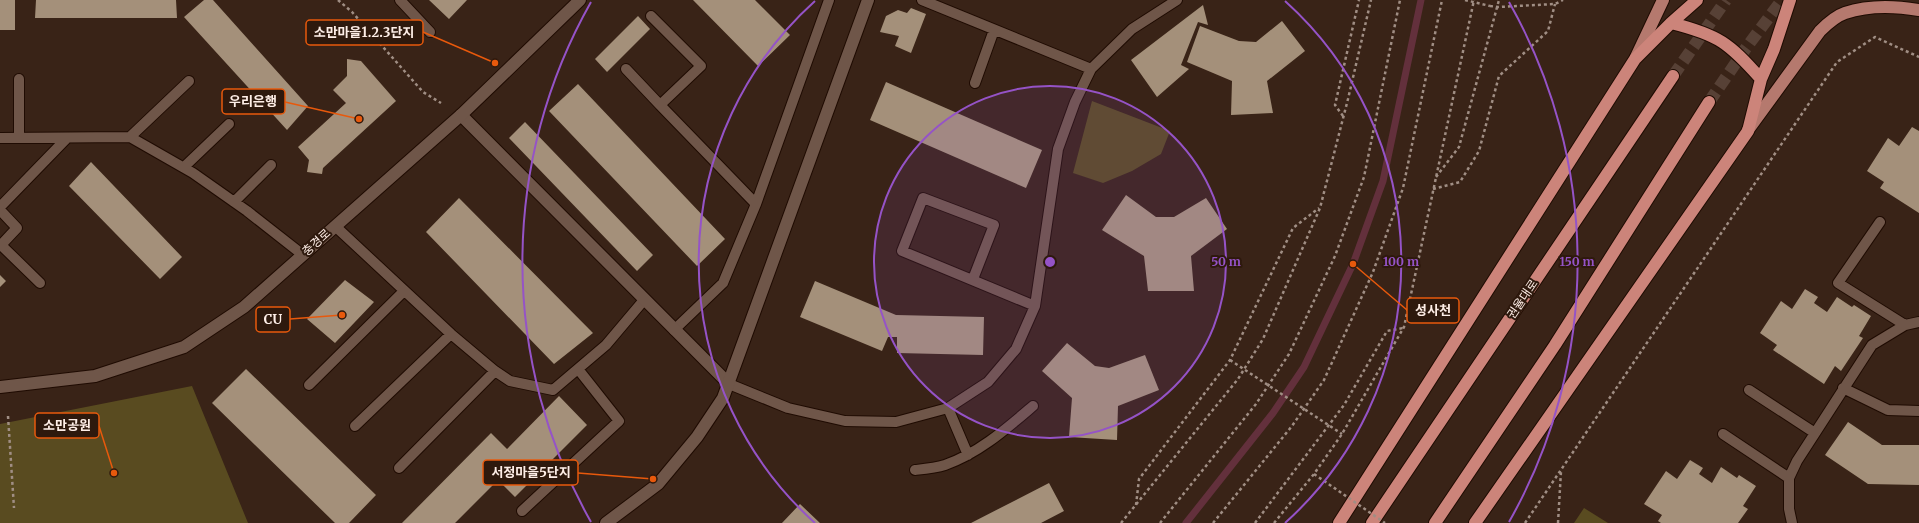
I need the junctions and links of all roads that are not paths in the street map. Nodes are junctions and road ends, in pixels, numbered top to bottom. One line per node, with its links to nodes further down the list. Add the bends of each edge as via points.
1 (400, 0): 14 (lane)
2 (580, 0): 25 (street, 충경로)
3 (829, 0): 35 (lane)
4 (868, 0): 52 (street)
5 (922, 0): 13 (lane)
6 (1177, 0): 17 (lane, via 1132,29)
7 (1663, 0): 15 (main road)
8 (1697, 0): 12 (highway)
9 (1790, 0): 20 (highway)
10 (1919, 10): 27 (main road, via 1896,6 1868,8 1844,13 1832,20 1820,31)
11 (651, 16): 24 (lane, via 701,66)
12 (1671, 23): 15 (highway); 20 (highway, via 1710,34 1725,43 1738,53)
13 (994, 30): 17 (lane); 22 (lane)
14 (430, 32)
15 (1635, 59): 69 (highway)
16 (626, 69): 24 (lane)
17 (1091, 69): 45 (lane, via 1075,102 1058,149)
18 (1673, 76): 70 (highway, 권율대로)
19 (19, 79): 30 (lane)
20 (1761, 80): 27 (highway)
21 (189, 81): 28 (lane)
22 (975, 83)
23 (1709, 102): 71 (highway, via 1555,345)
24 (660, 105): 35 (lane)
25 (461, 115): 39 (street, 충경로); 44 (street)
26 (229, 124): 33 (lane)
27 (1748, 131): 72 (highway)
28 (130, 137): 31 (lane); 33 (lane)
29 (0, 138): 30 (lane)
30 (19, 138): 31 (lane)
31 (67, 138): 36 (lane)
32 (271, 165): 34 (lane)
33 (184, 167): 34 (lane)
34 (234, 202): 40 (lane)
35 (756, 204): 48 (lane, via 723,283)
36 (0, 207)
37 (0, 210): 42 (lane, via 16,228 1,245)
38 (1880, 222): 47 (lane, via 1838,283)
39 (335, 226): 40 (street, 충경로); 43 (lane)
40 (303, 254): 54 (street, 충경로, via 244,307 184,346 95,376)
41 (973, 280): 41 (lane, via 994,225 923,198 902,251); 45 (lane)
42 (40, 283)
43 (404, 291): 49 (lane); 53 (lane)
44 (644, 300): 48 (street); 50 (lane, via 606,345)
45 (1035, 306): 58 (lane, via 1016,349 988,382)
46 (1919, 322): 47 (lane)
47 (1905, 325): 55 (lane, via 1872,345)
48 (674, 330): 52 (street)
49 (451, 334): 51 (lane); 60 (lane)
50 (578, 369): 51 (lane, via 553,390 510,381); 67 (lane, via 619,421)
51 (495, 372): 64 (lane)
52 (729, 384): 58 (lane, via 788,408 845,421 896,422); 68 (street, via 723,398 697,437 658,484)
53 (309, 385)
54 (0, 386)
55 (1843, 388): 59 (lane, via 1888,410); 61 (lane)
56 (1749, 390): 61 (lane)
57 (1033, 406): 63 (lane, via 997,436)
58 (948, 408): 63 (lane)
59 (1919, 411)
60 (354, 426)
61 (1815, 433): 66 (lane)
62 (1723, 434): 66 (lane)
63 (968, 454): 65 (lane, via 945,465)
64 (399, 468)
65 (915, 470)
66 (1789, 478): 73 (lane, via 1789,509)
67 (522, 511)
68 (606, 523)
69 (1339, 523)
70 (1372, 523)
71 (1435, 523)
72 (1475, 523)
73 (1792, 523)

